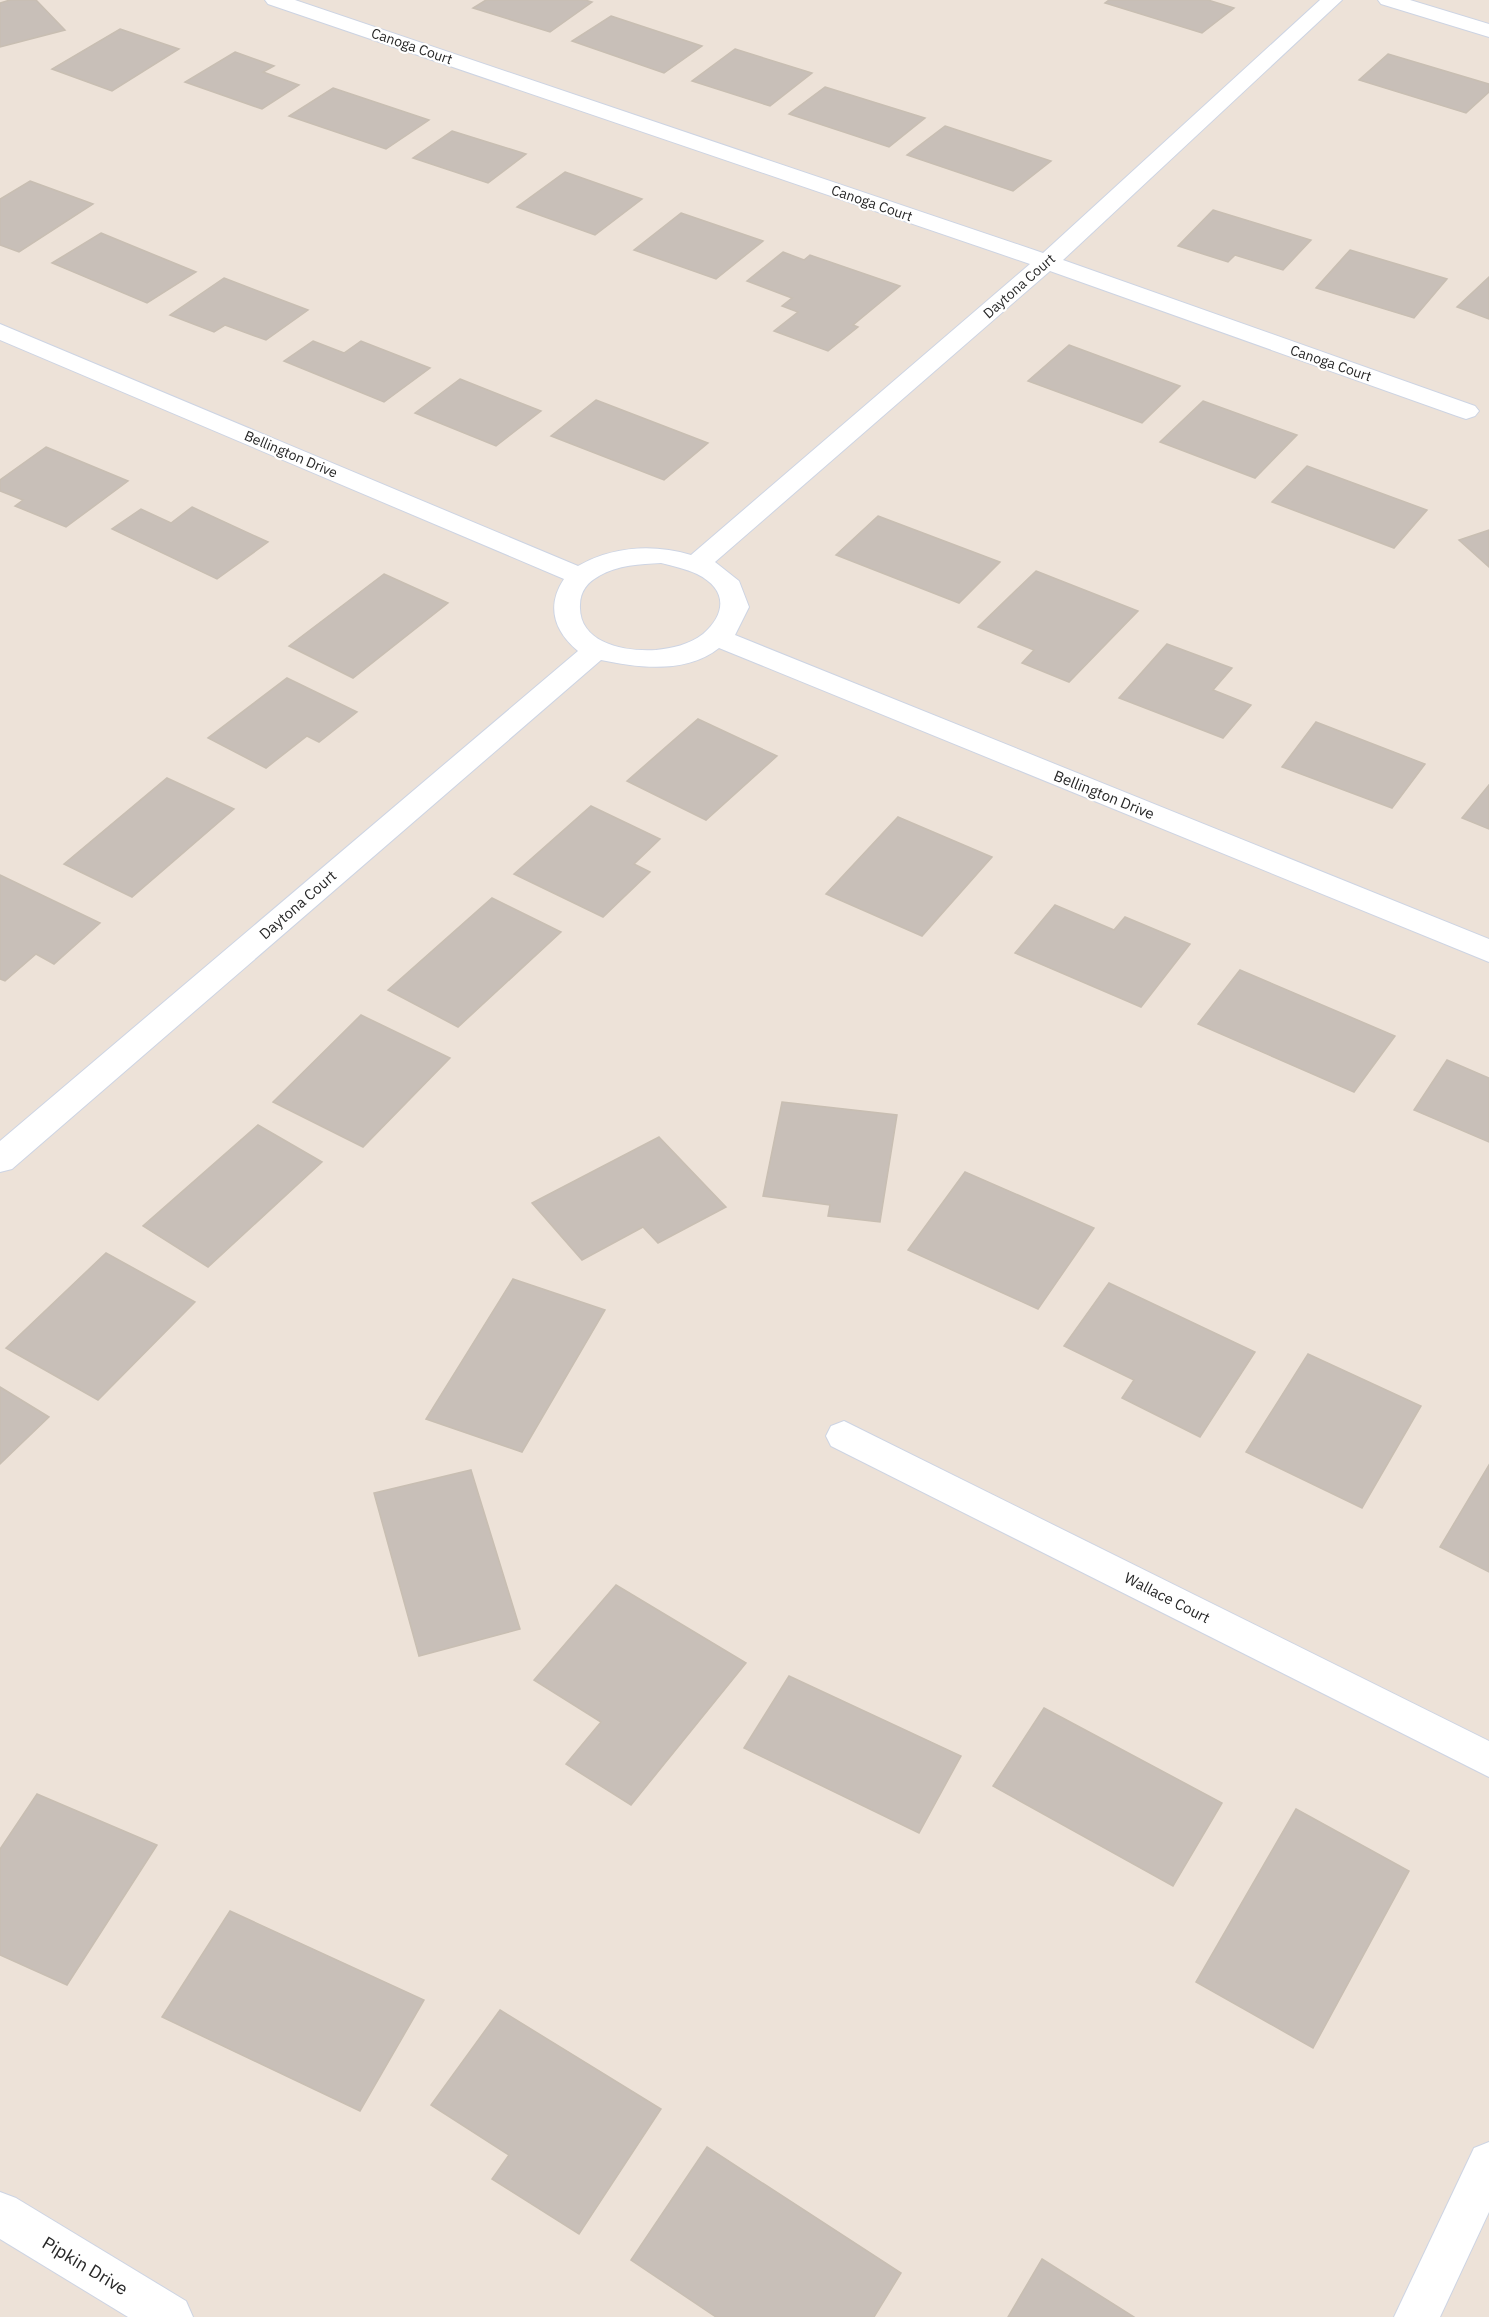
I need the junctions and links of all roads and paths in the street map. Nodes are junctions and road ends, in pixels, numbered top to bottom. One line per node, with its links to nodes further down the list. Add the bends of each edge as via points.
1 (275, 0): 5 (street, Canoga Court)
2 (1332, 0): 5 (street, Daytona Court)
3 (1388, 0): 4 (street)
4 (1489, 31)
5 (1047, 262): 7 (street, Canoga Court); 8 (street, Daytona Court)
6 (0, 331): 9 (street, Bellington Drive)
7 (1466, 411)
8 (698, 564): 9 (street, via 663,555 635,556 609,562); 10 (street, via 728,584 735,600 734,618)
9 (581, 577): 11 (street, via 571,587 564,604 566,621 577,637)
10 (718, 638): 11 (street, via 680,657 651,660 622,658); 12 (street, Bellington Drive)
11 (596, 650): 13 (street, Daytona Court)
12 (1489, 951)
13 (0, 1160)
14 (844, 1436): 15 (street, Wallace Court)
15 (1489, 1760)
16 (1489, 2163): 19 (street)
17 (0, 2214): 18 (street, Pipkin Drive)
18 (170, 2317)
19 (1418, 2317)

